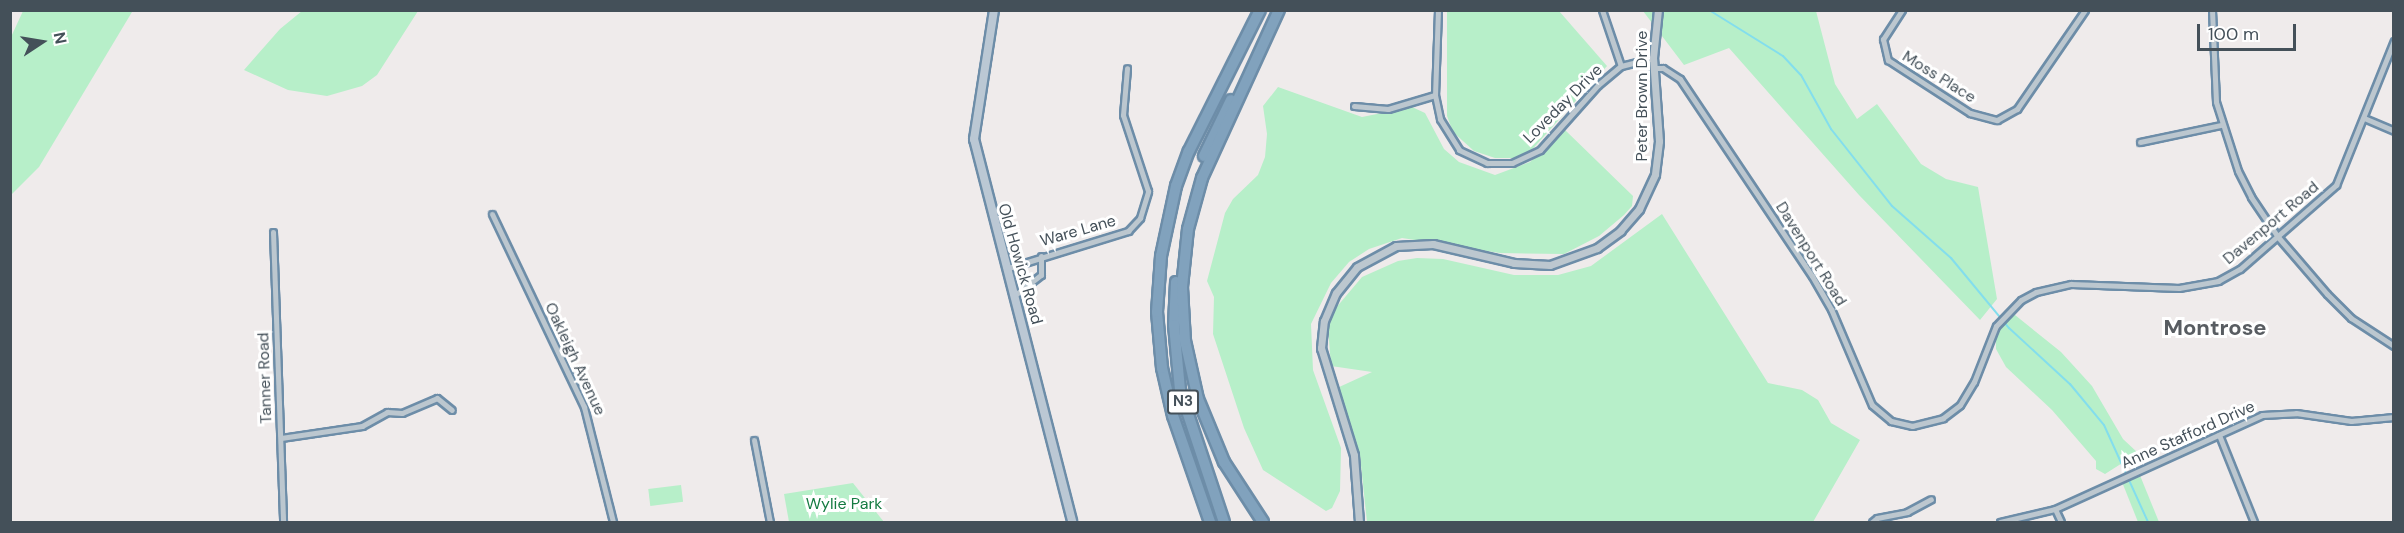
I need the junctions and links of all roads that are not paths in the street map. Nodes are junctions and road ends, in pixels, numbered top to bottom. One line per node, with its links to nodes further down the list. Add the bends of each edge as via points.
1 (994, 10): 26 (main road, Old Howick Road, via 974,139)
2 (1260, 10): 34 (highway, N3, via 1188,151 1161,256 1159,339 1167,393)
3 (1438, 10): 16 (street, Loveday Drive)
4 (1602, 10): 13 (street)
5 (1658, 10): 12 (street, Peter Brown Drive)
6 (1902, 10): 7 (street, Moss Place, via 1883,39 1888,60 1970,113 1997,120 2017,109)
7 (2085, 10)
8 (2212, 10): 19 (street, via 2212,62)
9 (1278, 12): 11 (highway)
10 (2394, 41): 18 (street, Davenport Road)
11 (1261, 46): 43 (highway, N3, via 1206,151 1190,201 1176,275 1174,325 1180,390); 44 (highway, via 1202,178 1183,264 1184,330 1198,399 1224,462)
12 (1653, 58): 13 (street, Loveday Drive); 15 (street, Peter Brown Drive)
13 (1621, 66): 16 (street, Loveday Drive, via 1598,85 1540,150 1512,163 1487,163 1459,150 1445,131)
14 (1127, 68): 25 (street, Ware Lane, via 1123,116 1147,184 1145,208 1128,231)
15 (1654, 68): 24 (street, Davenport Road, via 1663,68 1680,79 1812,276 1836,320 1862,389 1880,414 1912,426 1953,413 1974,382 1996,326 2029,295 2059,285 2179,288 2217,280 2240,269); 45 (street, Peter Brown Drive, via 1659,141 1655,174 1639,209 1598,248 1565,262 1534,265 1414,242 1382,252 1345,279 1324,321 1321,348 1354,455)
16 (1435, 95): 17 (street, via 1388,109)
17 (1354, 106)
18 (2364, 118): 20 (street); 24 (street, Davenport Road, via 2331,192)
19 (2221, 125): 21 (street); 24 (street, via 2251,197)
20 (2394, 131)
21 (2139, 142)
22 (492, 214): 38 (street, Oakleigh Avenue, via 584,407)
23 (273, 232): 32 (street, Tanner Road)
24 (2278, 237): 28 (street, via 2351,318)
25 (1041, 256): 26 (street, Ware Lane); 27 (street, via 1041,275)
26 (1008, 268): 27 (main road, Old Howick Road)
27 (1015, 296): 40 (main road, Old Howick Road)
28 (2394, 345)
29 (452, 410): 32 (street, via 436,398 402,413 387,412 362,426)
30 (2394, 417): 31 (street, Anne Stafford Drive, via 2351,421 2280,412)
31 (2219, 435): 36 (street, Anne Stafford Drive); 49 (street)
32 (281, 438): 37 (street, Tanner Road)
33 (754, 440): 39 (street)
34 (1181, 441): 41 (highway); 42 (highway, N3)
35 (1931, 499): 46 (street, via 1907,512)
36 (2055, 509): 47 (street, Anne Stafford Drive); 48 (street)
37 (283, 522)
38 (613, 522)
39 (770, 522)
40 (1072, 522)
41 (1203, 522)
42 (1210, 522)
43 (1224, 522)
44 (1263, 522)
45 (1359, 522)
46 (1872, 522)
47 (2000, 522)
48 (2061, 522)
49 (2254, 522)

